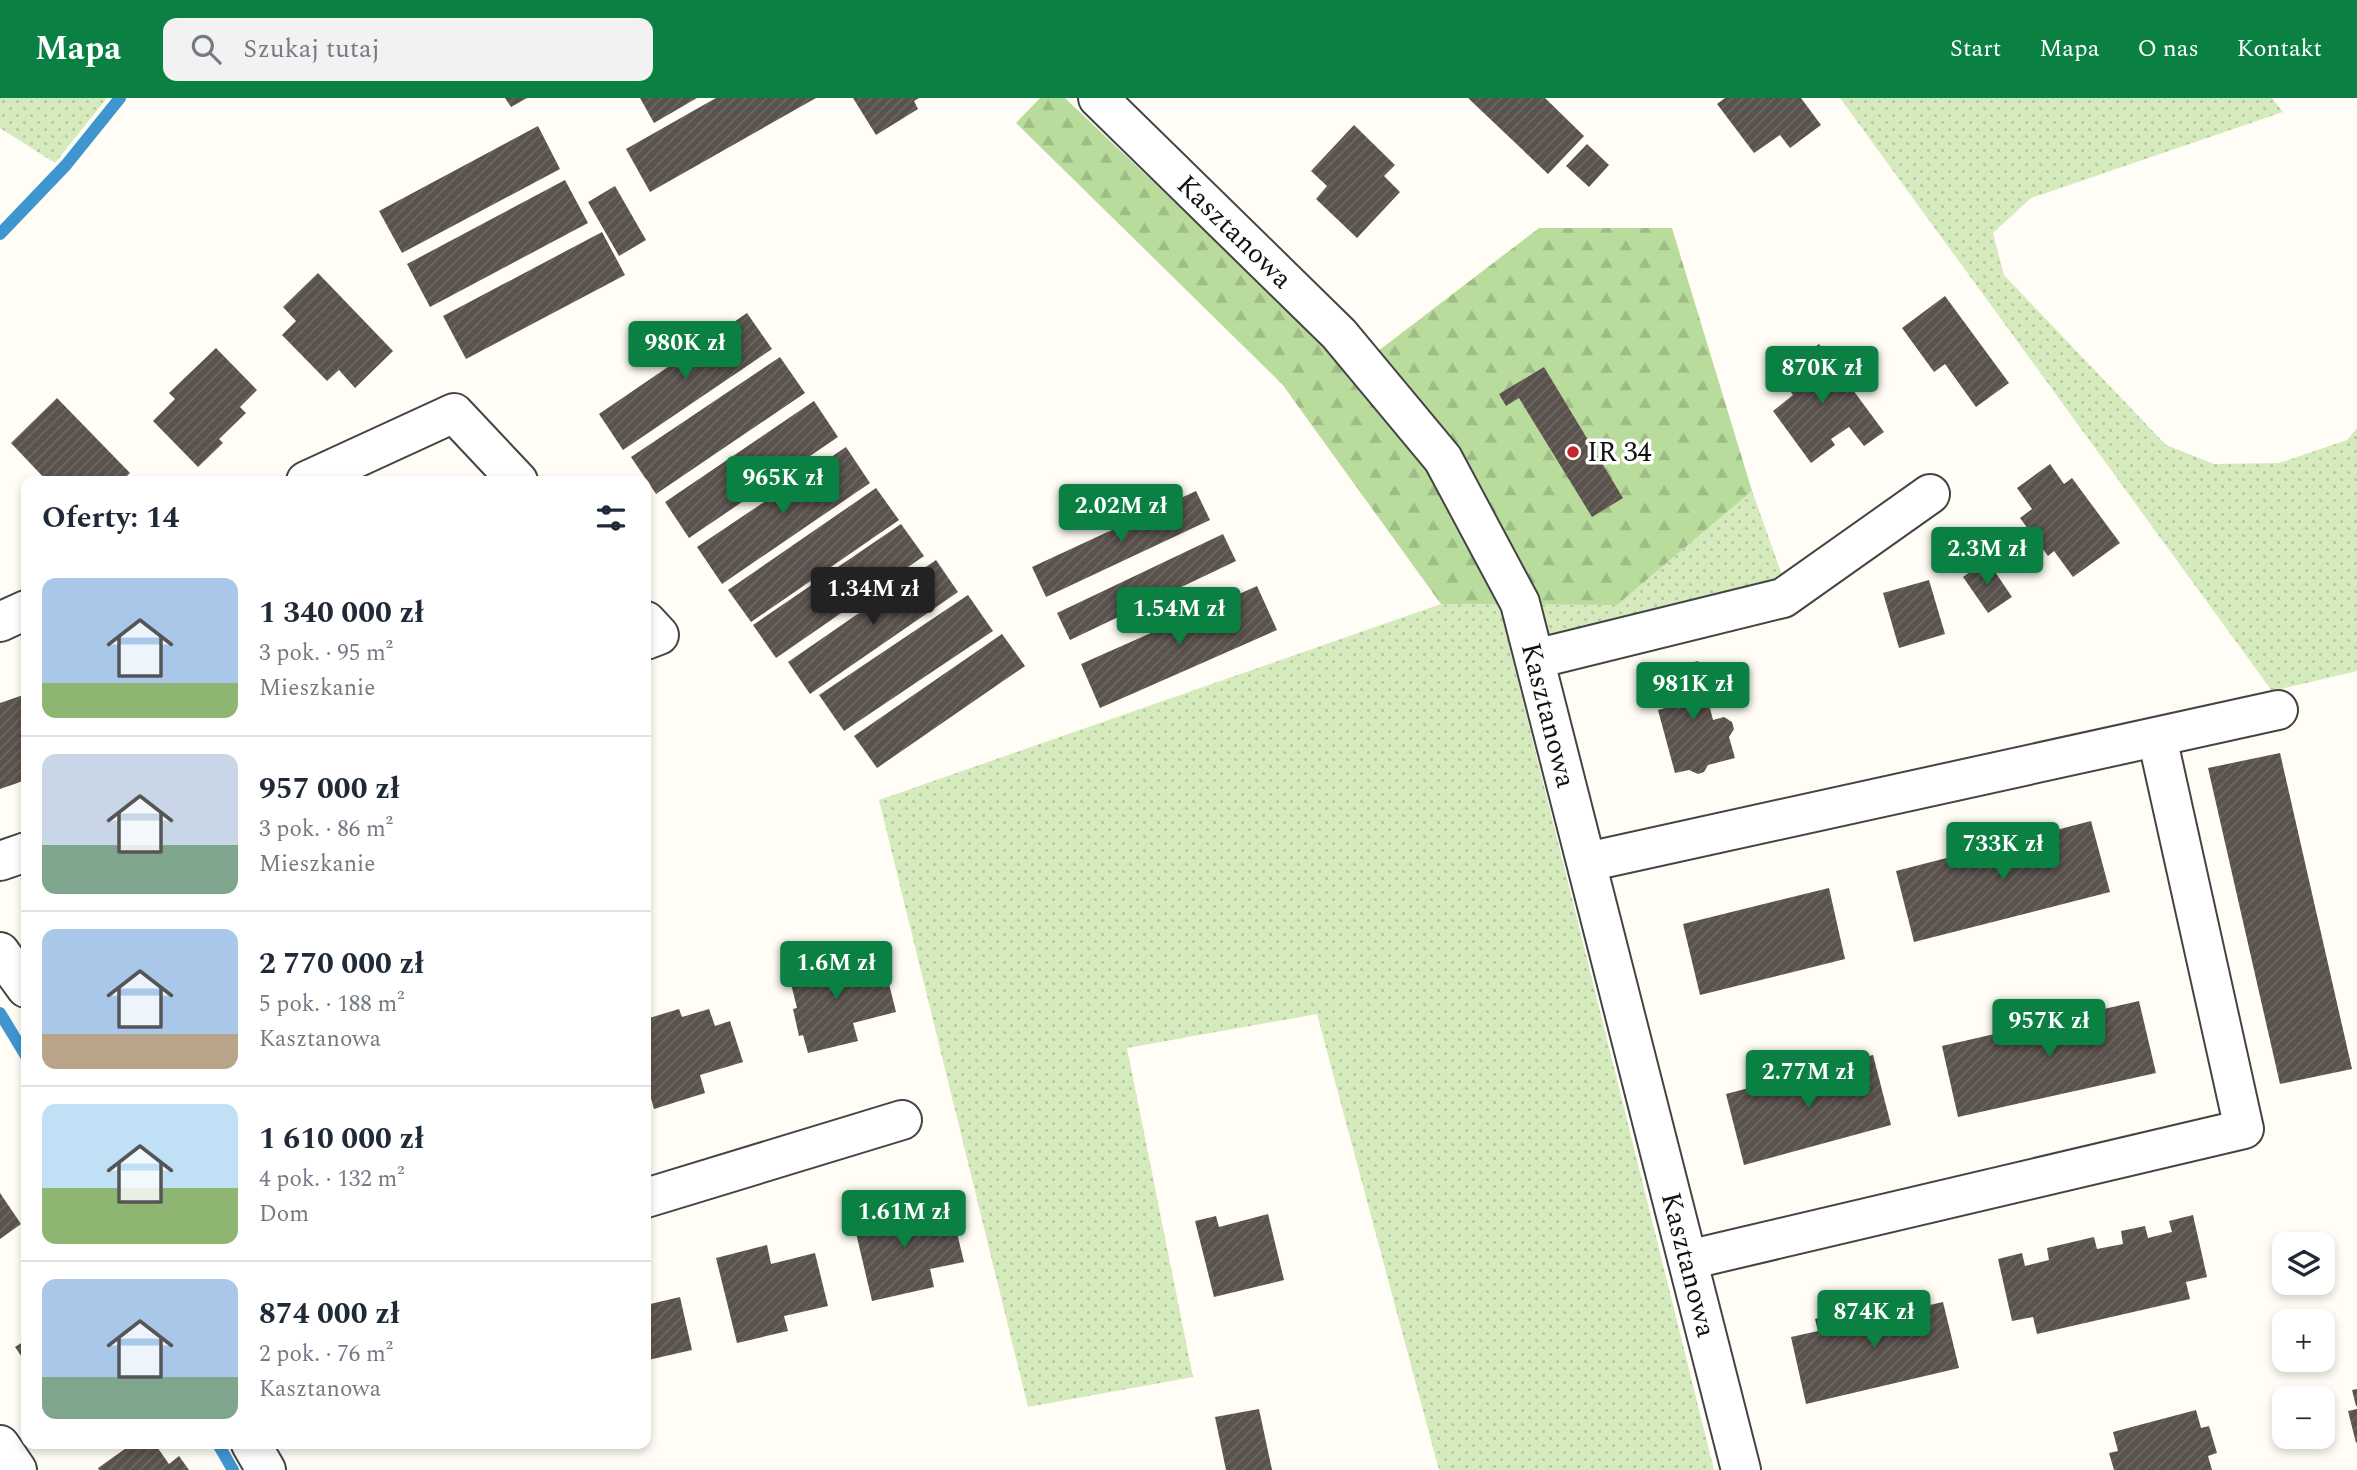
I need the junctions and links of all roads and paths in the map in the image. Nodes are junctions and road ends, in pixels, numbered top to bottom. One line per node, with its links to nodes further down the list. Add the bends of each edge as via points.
1 (1098, 98): 9 (street, Kasztanowa, via 1339,334 1443,459 1520,603)
2 (317, 476): 3 (street, via 454,413)
3 (512, 476)
4 (1930, 494): 9 (street, via 1783,598)
5 (21, 612): 6 (street)
6 (0, 622)
7 (651, 626): 8 (street, via 659,635)
8 (651, 638)
9 (1535, 659): 14 (street, Kasztanowa)
10 (2278, 710): 11 (street)
11 (2157, 737): 14 (street); 19 (street, via 2244,1129)
12 (21, 854): 13 (street)
13 (0, 861)
14 (1587, 862): 19 (street, Kasztanowa)
15 (0, 951): 16 (street)
16 (21, 981)
17 (902, 1120): 18 (street)
18 (651, 1196)
19 (1688, 1260): 24 (street, Kasztanowa)
20 (0, 1445): 22 (street)
21 (254, 1449): 23 (street)
22 (18, 1470)
23 (266, 1470)
24 (1741, 1470)

